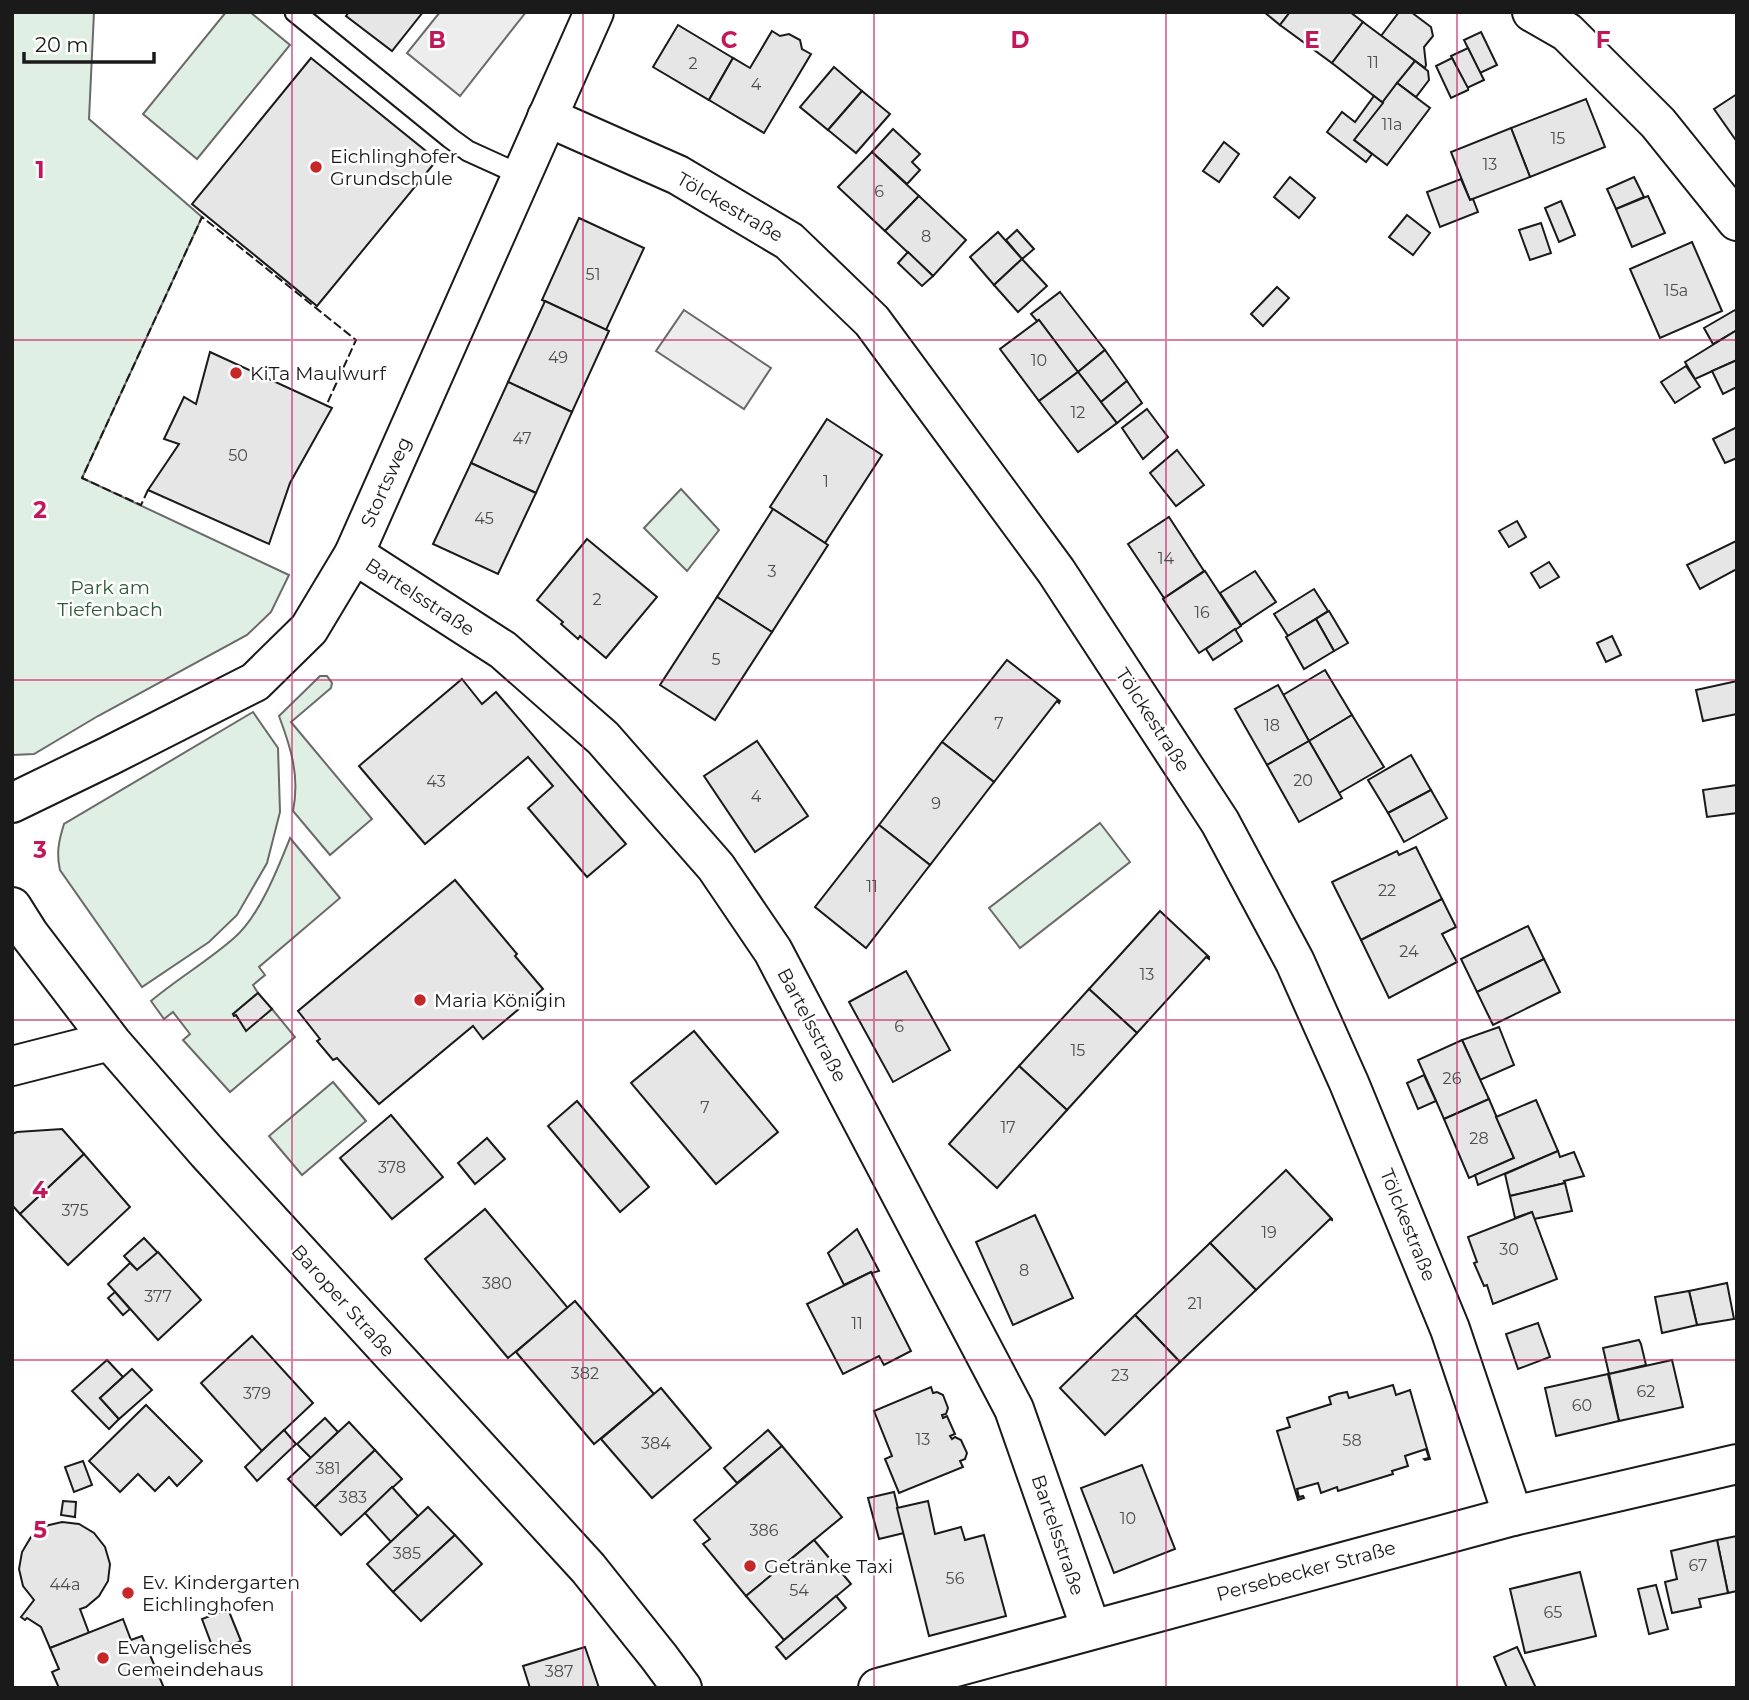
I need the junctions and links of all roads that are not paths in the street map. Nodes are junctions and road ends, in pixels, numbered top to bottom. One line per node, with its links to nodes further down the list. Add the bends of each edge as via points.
1 (295, 12): 5 (lane, via 468,151)
2 (594, 12): 4 (street, Stortsweg)
3 (1532, 12): 6 (street, via 1567,32 1658,123)
4 (547, 117): 5 (street, Stortsweg); 13 (street, Tölckestraße, via 678,175 789,241 872,321 1056,571 1220,822 1294,962 1450,1329)
5 (521, 175): 7 (street, Stortsweg)
6 (1737, 221)
7 (354, 554): 8 (street, Stortsweg, via 309,629 255,682); 14 (street, Bartelsstraße, via 513,659 603,738 716,867 772,951 1014,1409)
8 (12, 803)
9 (12, 907): 10 (street, Baroper Straße)
10 (110, 1041): 11 (street); 15 (street, Baroper Straße, via 588,1568)
11 (12, 1066)
12 (1737, 1464): 13 (street, Persebecker Straße)
13 (1513, 1516): 14 (street, Persebecker Straße)
14 (1091, 1629): 16 (street, Persebecker Straße)
15 (682, 1688)
16 (878, 1688)

